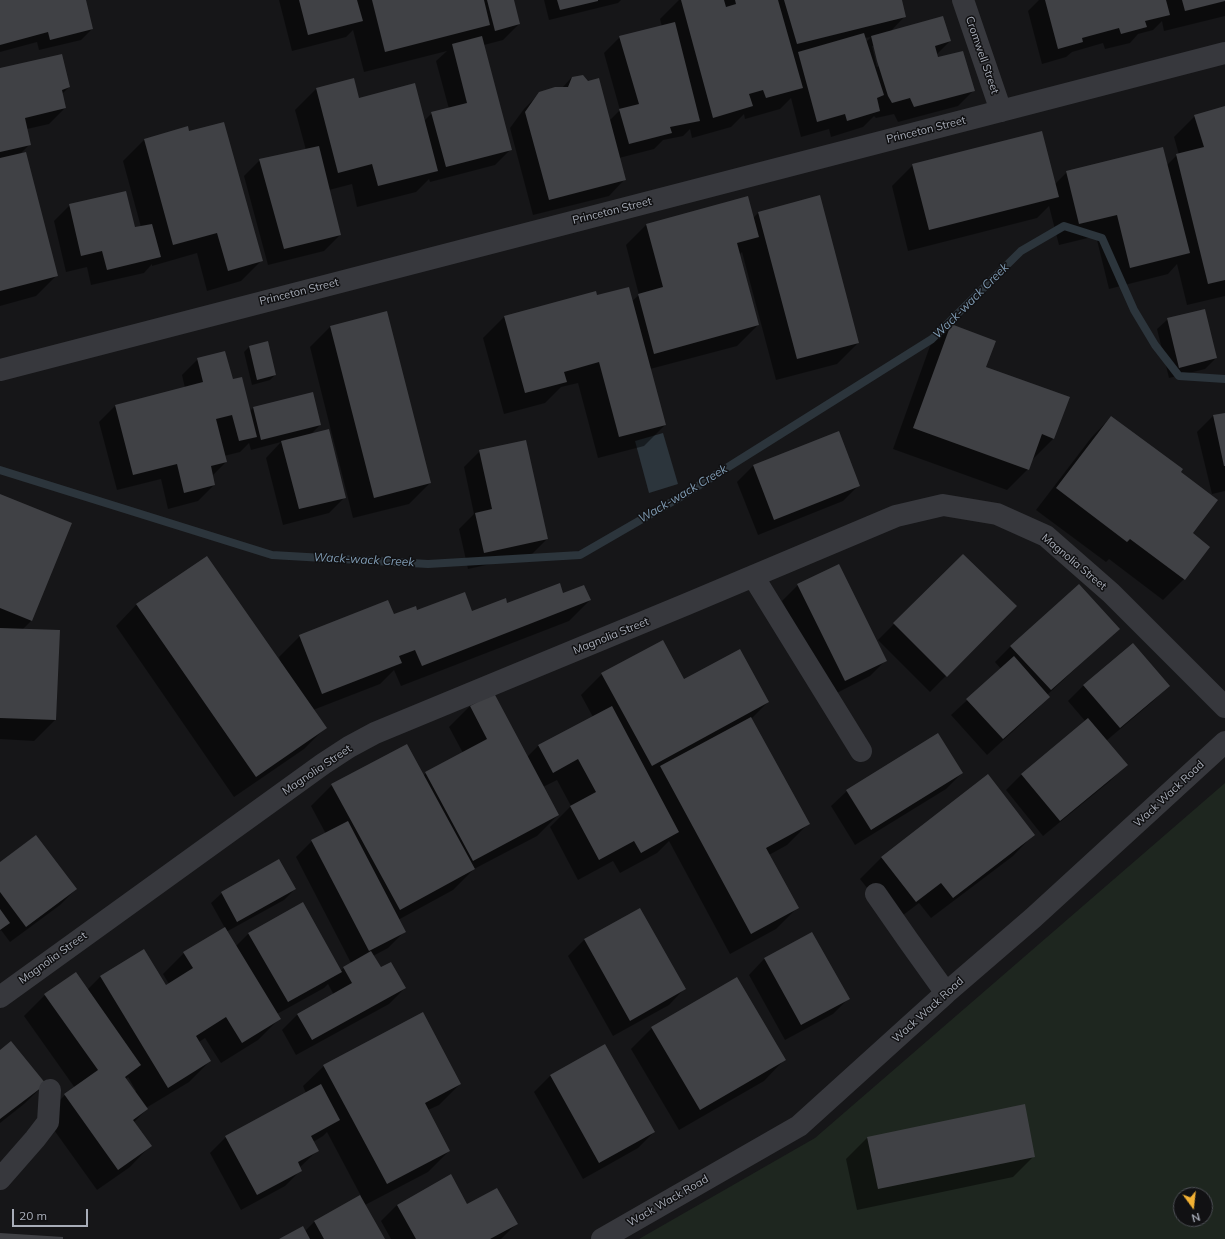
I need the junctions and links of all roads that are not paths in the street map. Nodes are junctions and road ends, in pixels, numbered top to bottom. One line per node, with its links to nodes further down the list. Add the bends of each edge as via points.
1 (963, 0): 3 (street, Cromwell Street)
2 (1225, 54): 3 (street, Princeton Street)
3 (1001, 111): 4 (street, Princeton Street)
4 (0, 370)
5 (753, 576): 6 (street, Magnolia Street, via 896,516 943,505 996,514 1046,536 1111,593); 8 (street); 11 (street, Magnolia Street, via 375,733 349,747)
6 (1225, 707)
7 (1225, 742): 10 (street, Wack Wack Road, via 1033,918)
8 (861, 751)
9 (876, 894): 10 (street)
10 (946, 993): 14 (street, Wack Wack Road, via 799,1126)
11 (0, 997)
12 (50, 1090): 13 (street, via 48,1122)
13 (0, 1179)
14 (602, 1239)

